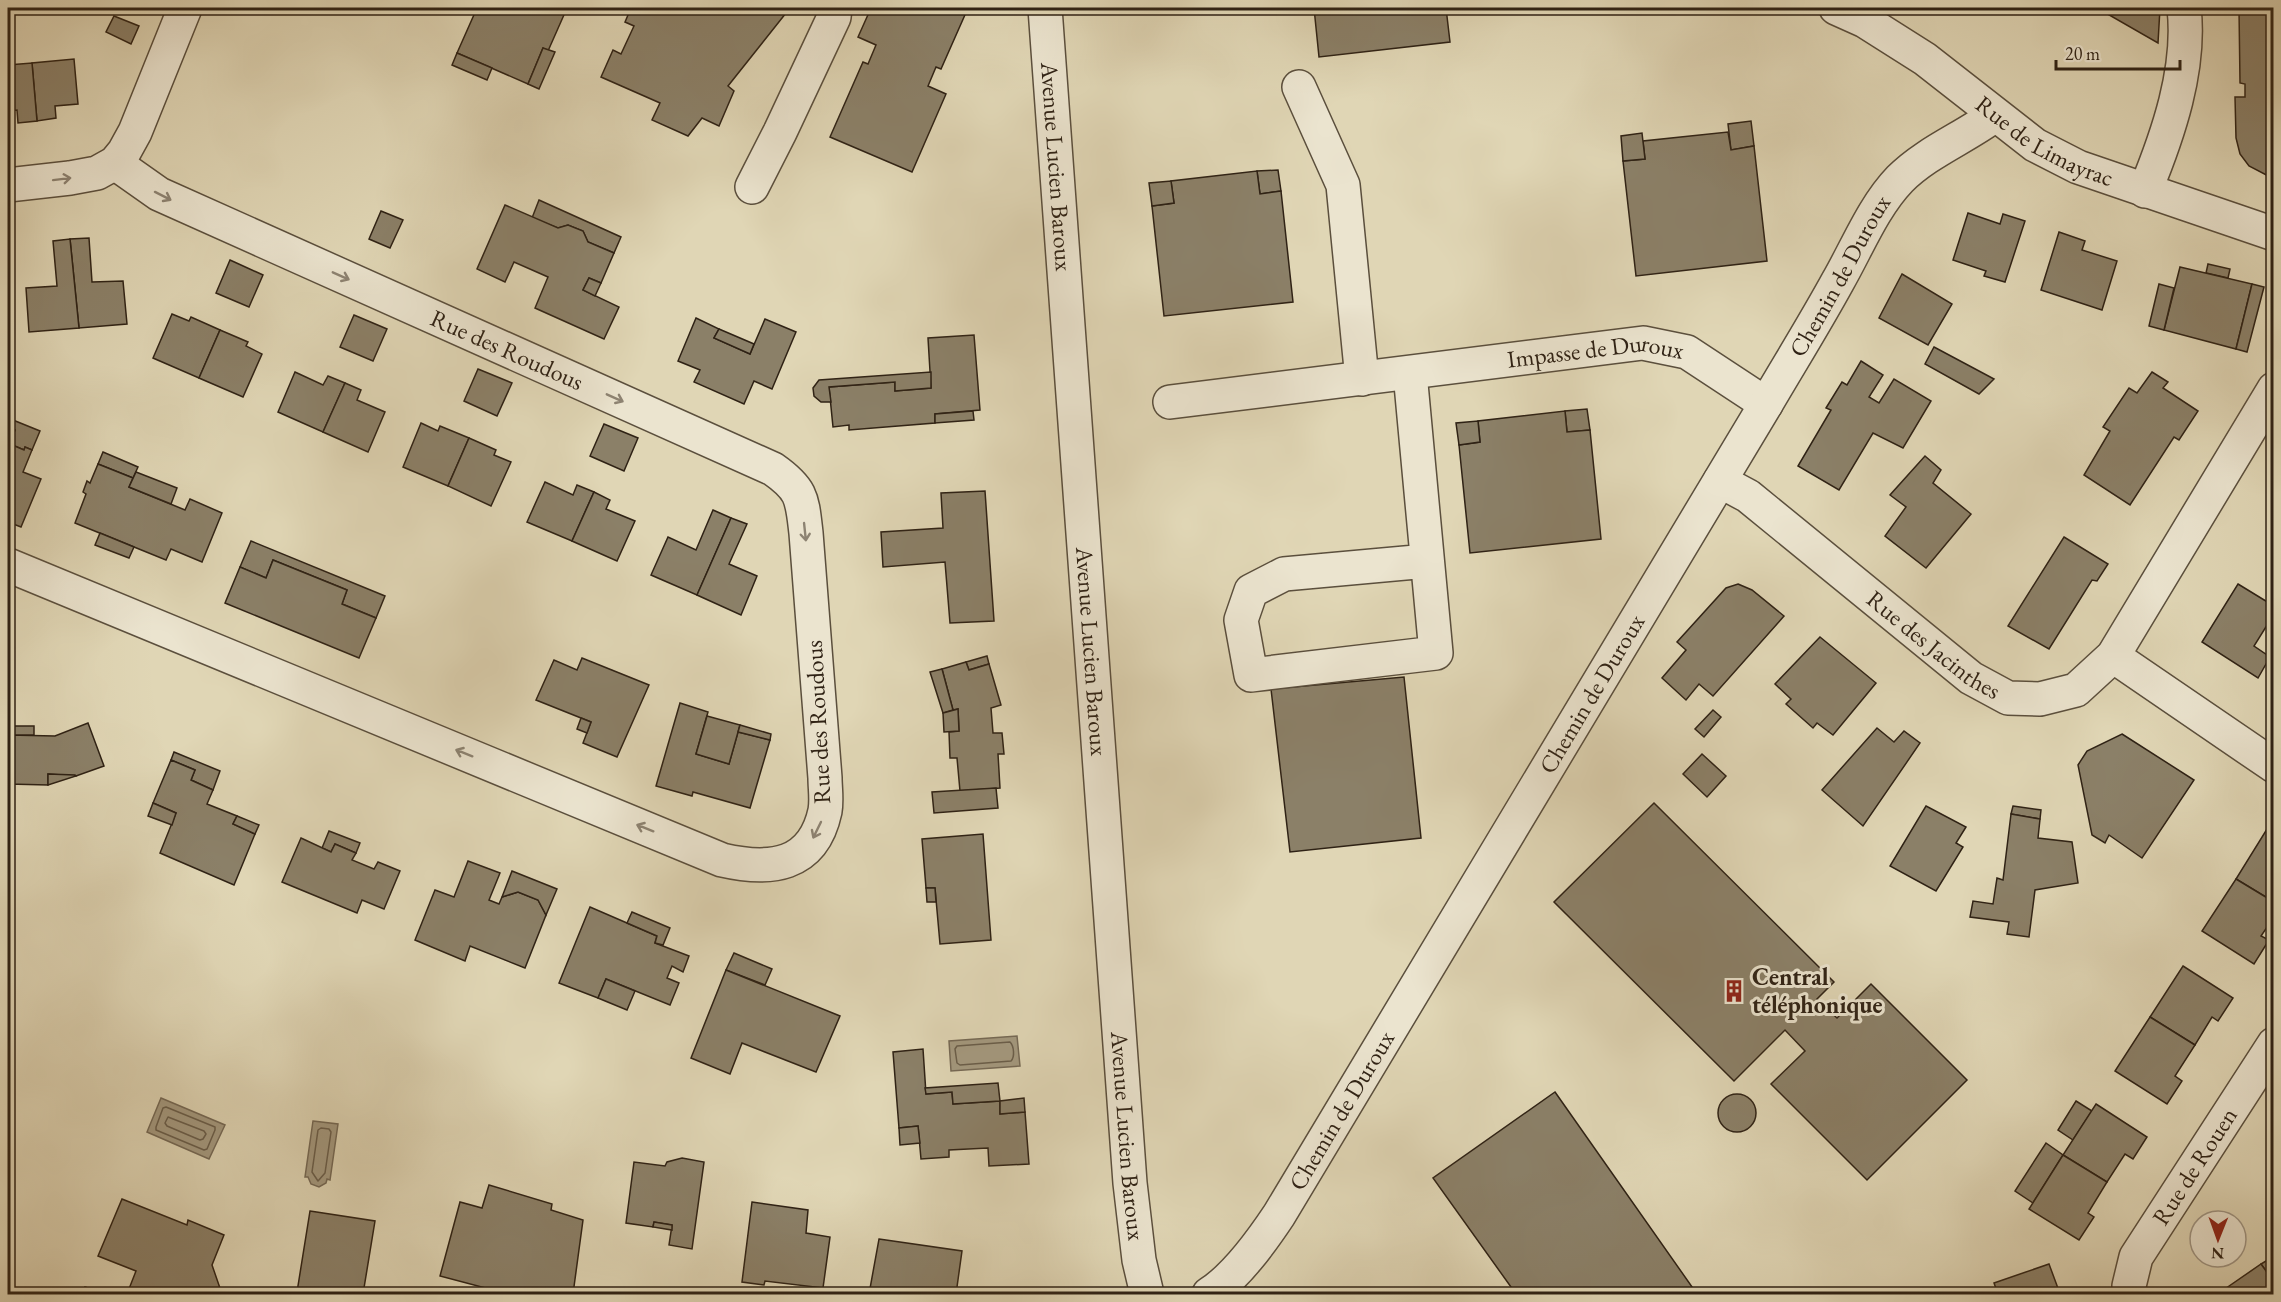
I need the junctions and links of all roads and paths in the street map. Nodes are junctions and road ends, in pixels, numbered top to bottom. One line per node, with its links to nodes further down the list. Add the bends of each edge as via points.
1 (834, 8): 10 (street, via 830,27)
2 (1045, 8): 24 (street, Avenue Lucien Baroux, via 1130,1183)
3 (1836, 8): 7 (street, Rue de Limayrac, via 1865,21 1925,59)
4 (2184, 8): 11 (street, via 2181,70 2168,130)
5 (180, 9): 8 (street, via 135,132)
6 (1299, 87): 14 (street, via 1343,185)
7 (1995, 115): 11 (street, Rue de Limayrac, via 2052,154); 17 (street, Chemin de Duroux, via 1933,153 1900,180 1878,209)
8 (115, 163): 9 (street, one-way to 8, via 69,178); 20 (street, Rue des Roudous, one-way to 20, via 159,194 788,479 801,497 806,533 826,808 819,832 805,850 778,864 743,865 722,860)
9 (8, 184)
10 (752, 187)
11 (2145, 191): 12 (street, Rue de Limayrac)
12 (2274, 234)
13 (1410, 373): 14 (street, Impasse de Duroux); 17 (street, Impasse de Duroux, via 1643,343 1687,352); 19 (street)
14 (1362, 379): 16 (street, Impasse de Duroux)
15 (2274, 389): 21 (street, Rue des Jacinthes)
16 (1170, 402)
17 (1766, 404): 18 (street, Chemin de Duroux)
18 (1720, 481): 21 (street, Rue des Jacinthes, via 1748,496 1971,678 2008,698 2040,699 2076,690); 25 (street, Chemin de Duroux, via 1279,1215 1250,1254)
19 (1427, 561): 19 (street, via 1436,653 1251,675 1241,620 1251,591 1284,574)
20 (8, 565)
21 (2113, 656): 22 (street)
22 (2274, 766)
23 (2274, 1044): 26 (street, Rue de Rouen, via 2136,1257)
24 (1147, 1294)
25 (1209, 1294)
26 (2130, 1294)

